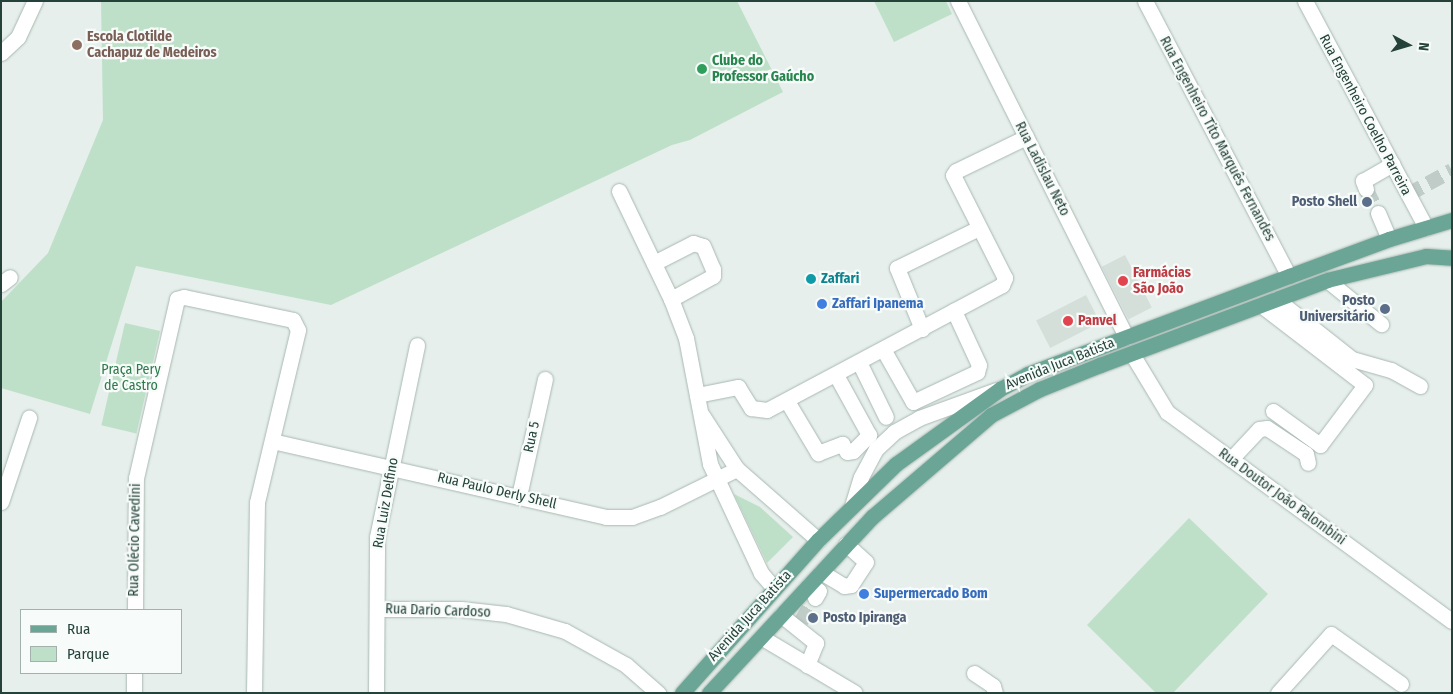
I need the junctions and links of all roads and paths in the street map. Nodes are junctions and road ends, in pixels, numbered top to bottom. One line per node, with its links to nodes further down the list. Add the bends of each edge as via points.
1 (35, 1): 5 (street, via 18,37)
2 (958, 1): 6 (street, Rua Ladislau Neto)
3 (1146, 1): 17 (street, Rua Engenheiro Tito Marquês Fernandes)
4 (1305, 1): 7 (street, Rua Engenheiro Coelho Parreira)
5 (1, 53)
6 (1026, 137): 12 (street, via 954,173); 25 (street, Rua Ladislau Neto)
7 (1392, 164): 8 (street, via 1363,181); 13 (street, Rua Engenheiro Coelho Parreira)
8 (1366, 189)
9 (619, 191): 16 (street)
10 (1378, 213): 14 (street)
11 (1452, 220): 13 (main road, Avenida Juca Batista)
12 (979, 228): 22 (street, via 1005,281); 24 (street, via 896,270)
13 (1426, 228): 14 (main road, Avenida Juca Batista)
14 (1389, 239): 17 (main road, Avenida Juca Batista)
15 (1452, 258): 18 (main road, Avenida Juca Batista, via 1426,256)
16 (654, 262): 19 (street); 19 (street, via 694,243 703,246 713,269 712,276)
17 (1289, 276): 25 (main road, Avenida Juca Batista)
18 (1327, 280): 20 (main road, Avenida Juca Batista); 23 (street)
19 (671, 299): 34 (street, via 686,338)
20 (1276, 299): 21 (main road, Avenida Juca Batista); 32 (street, via 1352,360 1391,370)
21 (1261, 305): 28 (main road, Avenida Juca Batista); 36 (street, via 1365,385 1320,445)
22 (954, 312): 24 (street); 27 (street, via 980,365 977,372 913,402)
23 (1381, 324)
24 (922, 328): 27 (street)
25 (1126, 337): 33 (main road, Avenida Juca Batista, via 1028,374)
26 (417, 345): 43 (street, Rua Luiz Delfino)
27 (883, 349): 29 (street)
28 (1132, 354): 41 (street, Rua Doutor João Palombini, via 1167,412); 50 (main road, Avenida Juca Batista, via 1040,389 991,415 872,517)
29 (859, 362): 30 (street); 39 (street)
30 (836, 375): 35 (street); 35 (street, via 868,433 867,440 852,452 847,452 842,444 818,453)
31 (544, 379): 46 (street, Rua 5)
32 (1420, 386)
33 (1000, 389): 39 (street); 48 (main road, Avenida Juca Batista, via 896,464)
34 (697, 395): 35 (street, via 738,387 751,408 758,411); 37 (street)
35 (788, 401)
36 (1273, 411)
37 (700, 412): 44 (street); 45 (street, via 703,435)
38 (29, 418): 47 (street)
39 (890, 425): 48 (street, via 861,477)
40 (272, 441): 43 (street, Rua Paulo Derly Shell); 53 (street, Rua Olécio Cavedini, via 297,324 293,320 266,314 184,297 177,299 136,478); 65 (street, via 257,502)
41 (1231, 459): 42 (street, via 1259,429 1267,428 1306,454); 56 (street, Rua Doutor João Palombini)
42 (1308, 463)
43 (392, 466): 46 (street, Rua Paulo Derly Shell); 54 (street, Rua Luiz Delfino, via 378,537)
44 (737, 469): 45 (street, Rua Paulo Derly Shell); 49 (street)
45 (717, 479): 46 (street, Rua Paulo Derly Shell, via 660,507 632,516 606,516); 52 (street, via 761,573)
46 (519, 496)
47 (1, 502)
48 (852, 506): 49 (main road, Avenida Juca Batista)
49 (818, 540): 52 (main road, Avenida Juca Batista)
50 (846, 544): 51 (main road, Avenida Juca Batista); 51 (street, via 866,562 851,585 844,586)
51 (821, 572): 55 (main road, Avenida Juca Batista, via 812,591)
52 (774, 588): 68 (main road, Avenida Juca Batista)
53 (135, 609)
54 (377, 609): 66 (street, Rua Luiz Delfino); 67 (street, Rua Dario Cardoso, via 460,609 497,613 565,631 626,665)
55 (781, 615): 57 (street); 58 (main road, Avenida Juca Batista)
56 (1452, 621)
57 (799, 624): 59 (street); 60 (street, via 816,642)
58 (761, 637): 59 (street); 69 (main road, Avenida Juca Batista)
59 (780, 649): 60 (street)
60 (807, 665): 70 (street)
61 (134, 674): 64 (street)
62 (974, 674): 71 (street, via 993,686)
63 (1401, 684): 72 (street, via 1331,634)
64 (134, 693)
65 (254, 693)
66 (376, 693)
67 (658, 693)
68 (682, 693)
69 (709, 693)
70 (855, 693)
71 (995, 693)
72 (1278, 693)

